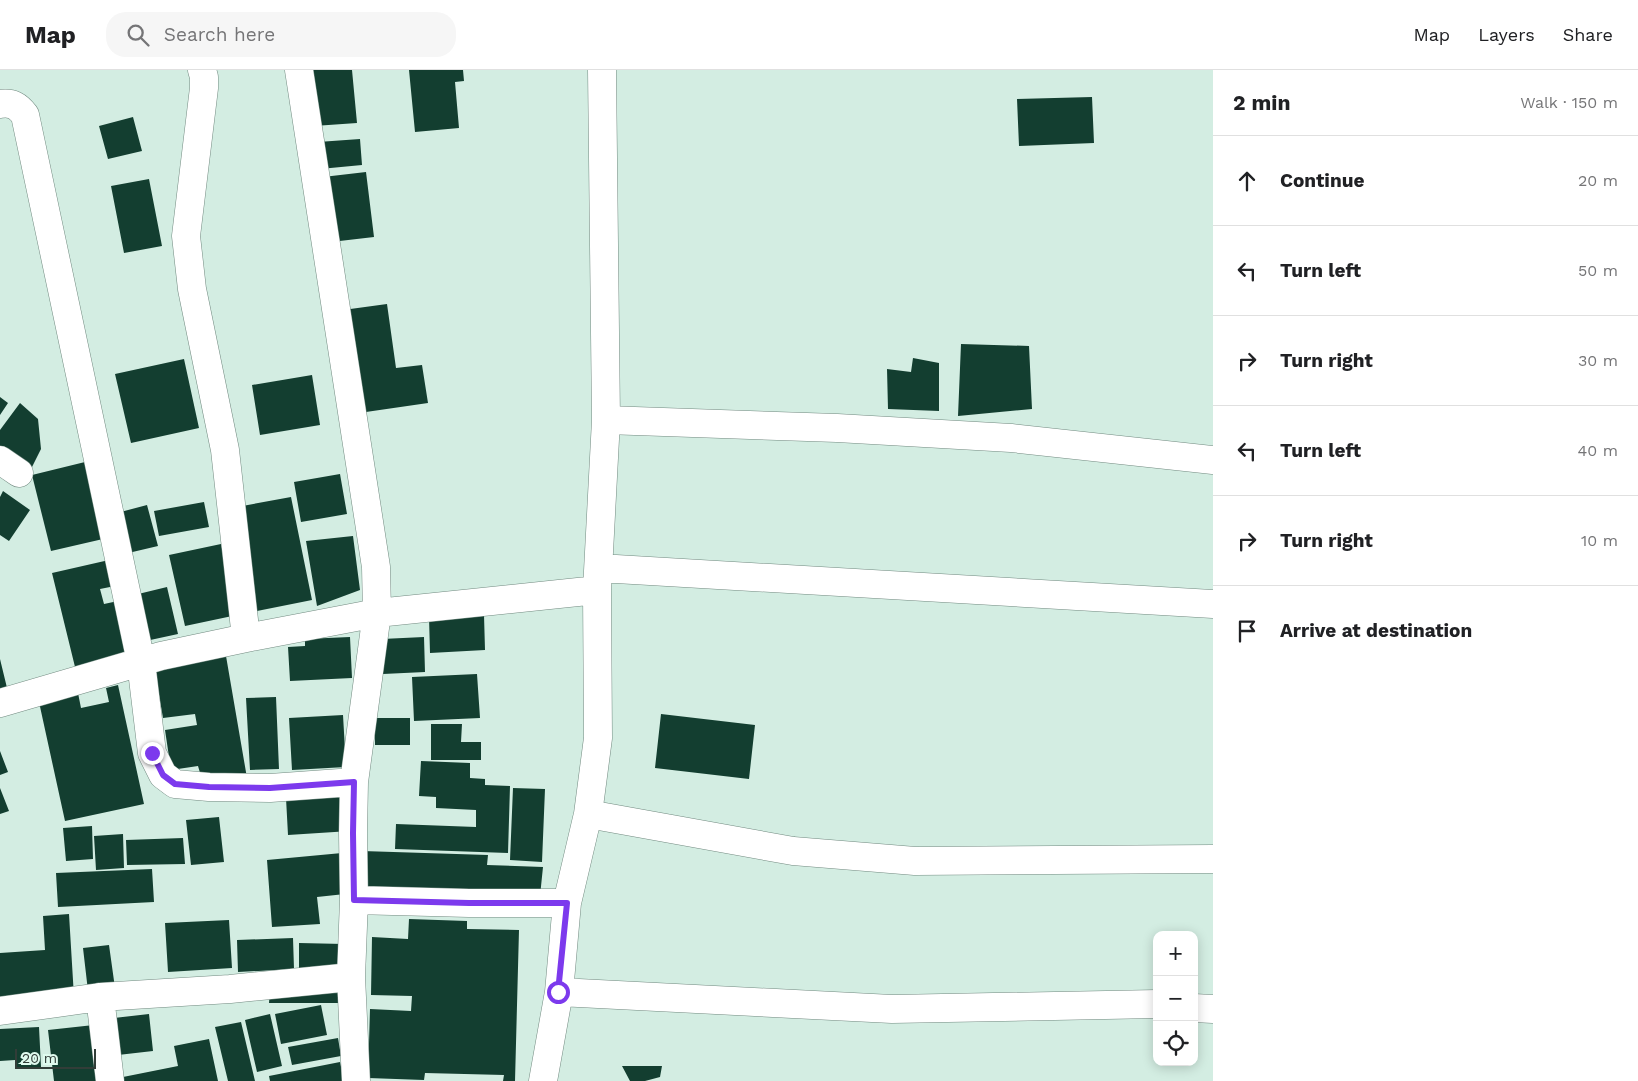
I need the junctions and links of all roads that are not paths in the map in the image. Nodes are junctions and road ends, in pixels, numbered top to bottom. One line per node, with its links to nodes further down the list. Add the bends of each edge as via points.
1 (202, 70): 10 (street, via 204,88 187,242 192,289 225,450)
2 (300, 70): 9 (street, via 374,557)
3 (602, 70): 5 (street)
4 (0, 104): 11 (street, via 18,106 25,115)
5 (606, 420): 6 (street, via 1011,438); 7 (street)
6 (1213, 460)
7 (598, 579): 8 (street); 9 (street); 14 (street, via 598,738)
8 (1213, 604)
9 (377, 613): 10 (street); 13 (street)
10 (246, 638): 11 (street)
11 (141, 662): 12 (street); 13 (street, via 152,753 163,775 175,784 270,788)
12 (0, 703)
13 (354, 782): 16 (street)
14 (588, 814): 15 (street, via 793,851 915,861); 17 (street)
15 (1213, 859)
16 (354, 900): 17 (street); 18 (street)
17 (567, 903): 19 (street)
18 (351, 977): 20 (street); 26 (street)
19 (558, 992): 21 (street, via 892,1008); 27 (street)
20 (100, 997): 24 (street); 25 (street)
21 (1153, 1004)
22 (1198, 1008): 23 (street)
23 (1213, 1009)
24 (0, 1011)
25 (110, 1081)
26 (356, 1081)
27 (543, 1081)

